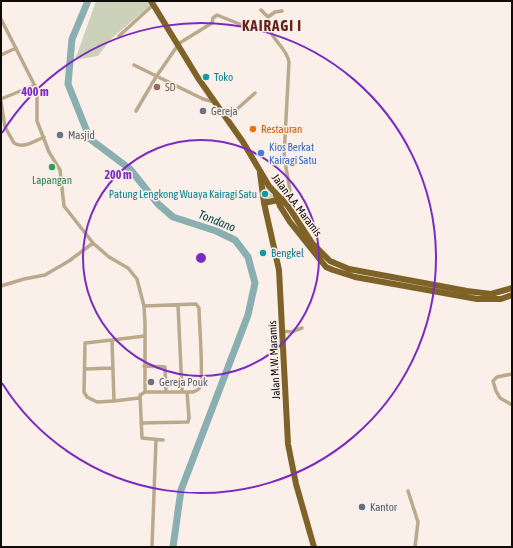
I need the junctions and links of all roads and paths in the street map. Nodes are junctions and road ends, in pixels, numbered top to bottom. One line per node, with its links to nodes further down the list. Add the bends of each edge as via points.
1 (152, 3): 7 (street); 8 (highway, Jalan A.A. Maramis)
2 (261, 10): 4 (street)
3 (282, 11): 4 (street)
4 (268, 16): 6 (street)
5 (1, 19): 9 (street)
6 (268, 22): 8 (street, via 255,28 247,27 217,15 212,23); 21 (street, via 275,39 288,55 289,62 284,157 290,190)
7 (119, 36)
8 (178, 45): 12 (street); 16 (highway, Jalan A.A. Maramis)
9 (16, 48): 10 (street); 13 (street)
10 (1, 55)
11 (134, 65): 12 (street)
12 (156, 77): 16 (street, via 203,100); 17 (street)
13 (35, 85): 15 (street); 19 (street, via 38,100 37,121)
14 (255, 93): 18 (street)
15 (1, 101): 19 (street, via 5,127 14,144 25,145)
16 (215, 102): 18 (highway, Jalan A.A. Maramis)
17 (136, 111)
18 (227, 118): 20 (highway, Jalan A.A. Maramis)
19 (44, 137): 23 (street, via 49,152 62,174 64,206)
20 (260, 171): 21 (highway, Jalan A.A. Maramis); 22 (highway, Jalan M.W. Maramis)
21 (279, 200): 22 (highway); 24 (highway, Jalan A.A. Maramis, via 290,222 326,267 348,275)
22 (264, 203): 31 (highway, Jalan M.W. Maramis, via 279,270)
23 (93, 243): 25 (street, via 45,276); 29 (street, via 133,273)
24 (380, 279): 26 (highway, via 483,293 501,292); 27 (highway, via 478,299 501,299)
25 (1, 286)
26 (512, 288)
27 (512, 295)
28 (178, 305): 29 (street); 38 (street); 41 (street, via 196,304 199,308 201,385 197,391)
29 (144, 306): 32 (street)
30 (302, 328): 31 (street, via 291,332)
31 (282, 331): 50 (highway, Jalan M.W. Maramis, via 291,462)
32 (145, 336): 33 (street); 34 (street)
33 (112, 340): 35 (street); 36 (street, via 85,343)
34 (144, 366): 39 (street); 40 (street, via 165,366)
35 (112, 368): 36 (street); 43 (street)
36 (85, 369): 43 (street, via 86,397 97,402)
37 (512, 374): 44 (street, via 497,377 493,381 500,398)
38 (182, 391): 40 (street); 41 (street)
39 (145, 392): 40 (street); 42 (street, via 141,393)
40 (166, 392)
41 (187, 392): 45 (street, via 188,422)
42 (139, 398): 43 (street); 45 (street)
43 (114, 401)
44 (512, 405)
45 (141, 422): 46 (street, via 142,438)
46 (156, 440): 47 (street); 49 (street)
47 (163, 440)
48 (408, 491): 51 (street, via 418,522)
49 (152, 547)
50 (314, 547)
51 (415, 547)

